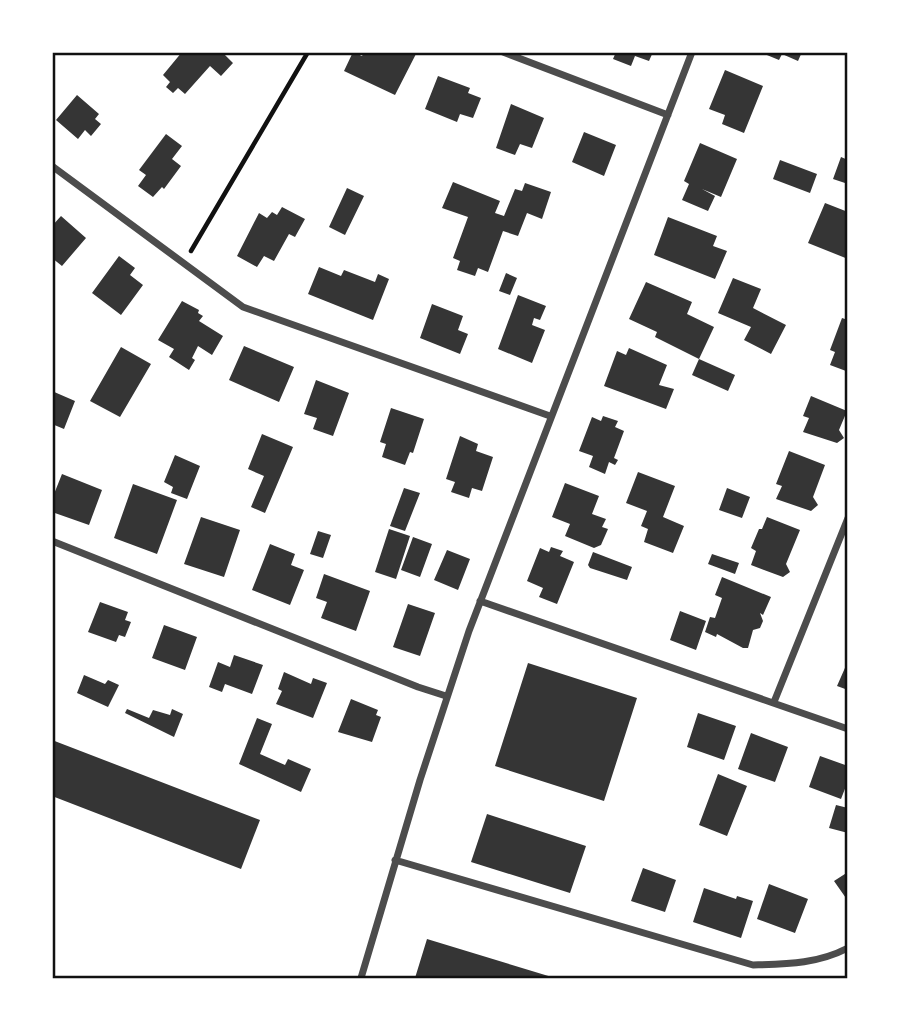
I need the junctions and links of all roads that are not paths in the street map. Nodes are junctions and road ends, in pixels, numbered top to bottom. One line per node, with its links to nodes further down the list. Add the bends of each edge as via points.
1 (503, 52): 3 (street)
2 (692, 52): 3 (street)
3 (668, 115): 5 (street)
4 (52, 166): 5 (street, via 243,307)
5 (550, 416): 8 (street)
6 (848, 518): 10 (street)
7 (52, 541): 9 (street)
8 (480, 601): 9 (street); 10 (street)
9 (446, 696): 12 (street)
10 (774, 702): 11 (street)
11 (848, 729)
12 (395, 860): 13 (street, via 753,965 800,964); 14 (street)
13 (848, 948)
14 (361, 978)

